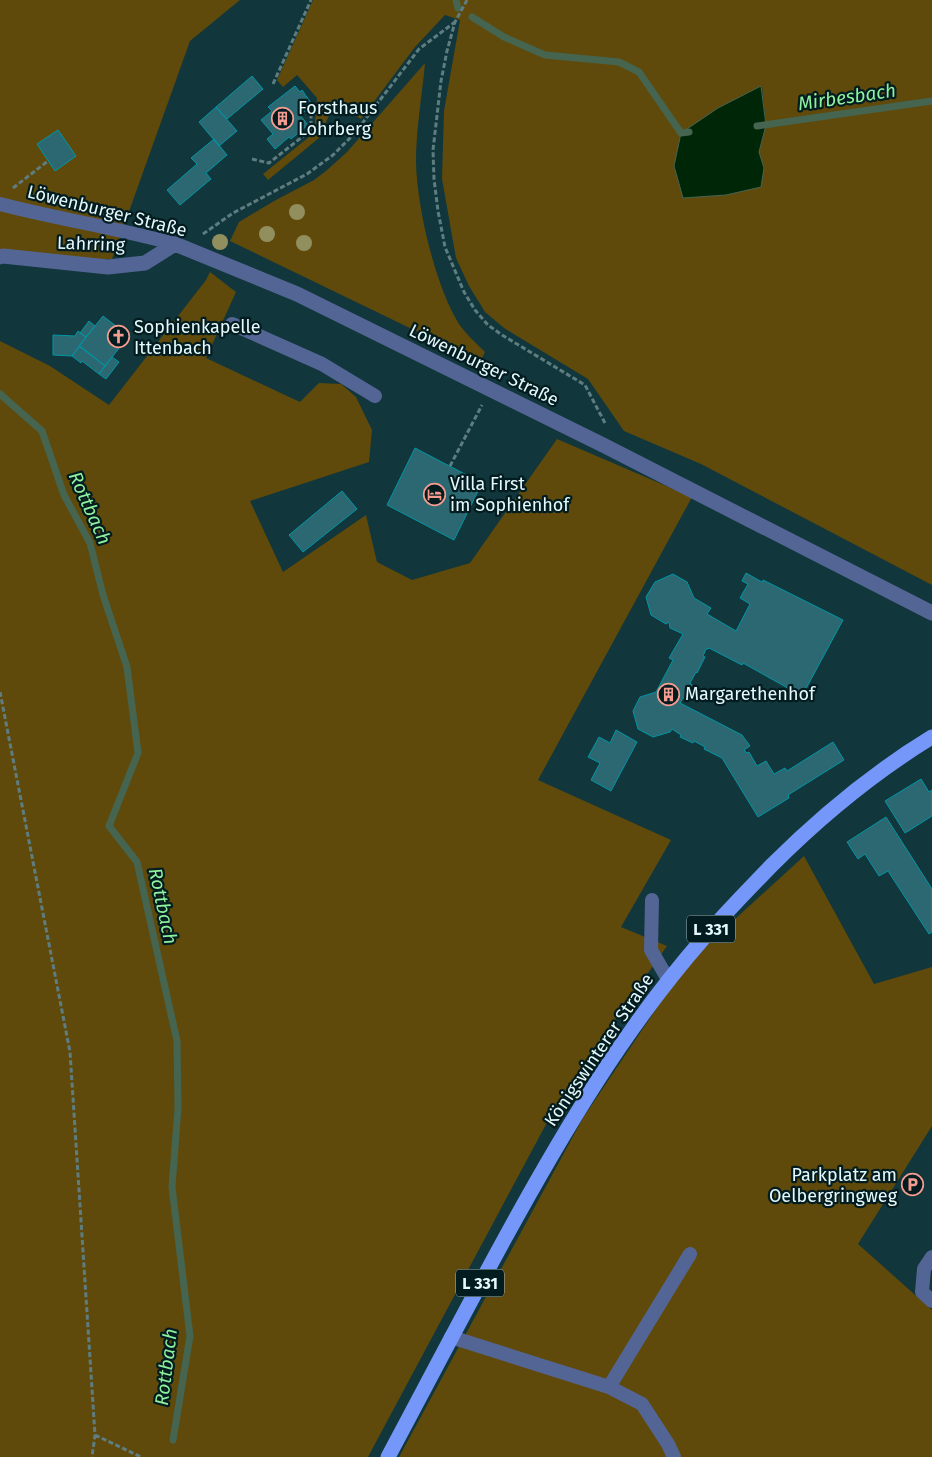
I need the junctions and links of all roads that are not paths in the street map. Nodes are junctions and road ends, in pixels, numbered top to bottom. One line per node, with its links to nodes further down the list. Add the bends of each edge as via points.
1 (0, 204): 2 (lane, Löwenburger Straße)
2 (179, 246): 3 (street, Lahrring, via 145,263 108,267); 6 (street, Löwenburger Straße, via 297,294 418,360 603,445)
3 (0, 257)
4 (232, 324): 5 (lane, via 322,364)
5 (375, 396)
6 (932, 613)
7 (932, 737): 9 (main road, Königswinterer Straße / L 331, via 876,774 791,846 701,941)
8 (652, 900): 9 (lane, via 651,950)
9 (669, 981): 13 (main road, Königswinterer Straße / L 331, via 577,1112)
10 (690, 1254): 14 (lane)
11 (932, 1257): 12 (lane, via 924,1269 922,1292)
12 (932, 1301)
13 (450, 1337): 14 (lane); 15 (main road, Königswinterer Straße / L 331)
14 (609, 1388): 16 (lane, via 642,1404)
15 (388, 1457)
16 (674, 1457)

